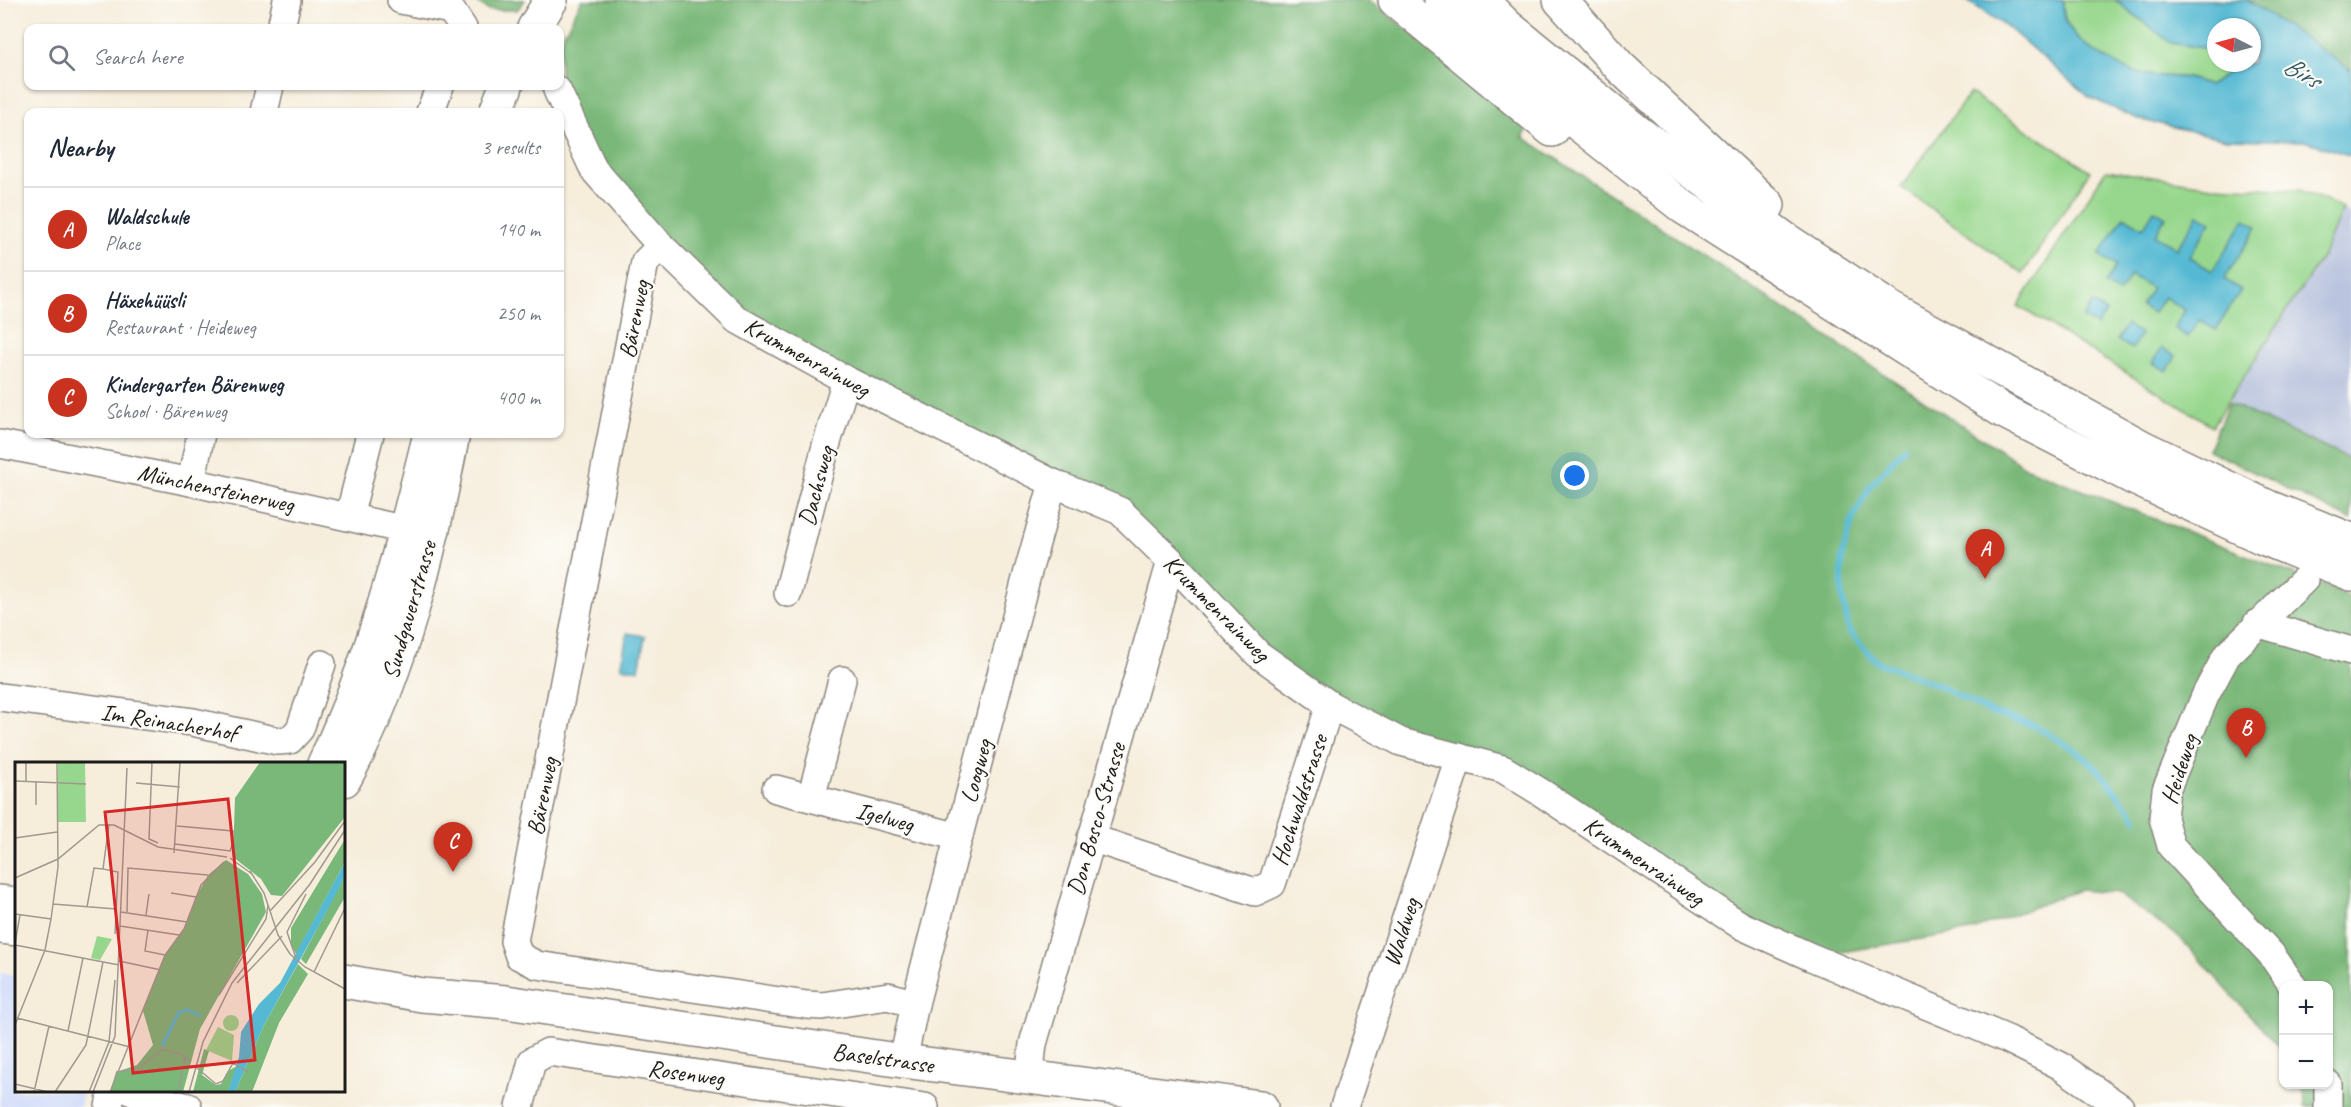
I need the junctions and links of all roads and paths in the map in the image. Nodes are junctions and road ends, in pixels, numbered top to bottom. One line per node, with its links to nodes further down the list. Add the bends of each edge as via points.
1 (286, 0): 8 (street)
2 (401, 0): 9 (street, via 451,10)
3 (551, 0): 10 (main road)
4 (1395, 0): 21 (main road, via 1558,134 1700,235 1828,319 1949,391)
5 (1441, 0): 21 (main road, via 1577,123 1683,207)
6 (1481, 0): 20 (main road, via 1506,25 1639,133 1785,239 1893,310)
7 (1560, 0): 20 (main road, via 1620,67 1773,210 1946,325)
8 (282, 24)
9 (460, 24)
10 (536, 24)
11 (269, 90): 15 (street)
12 (438, 90): 16 (street)
13 (504, 90): 17 (main road)
14 (557, 90): 18 (street, Krummenrainweg, via 594,170)
15 (265, 108)
16 (432, 108)
17 (498, 108)
18 (661, 246): 19 (street, Krummenrainweg, via 736,319); 57 (street, Bärenweg, via 645,262 514,941 519,956 537,965 807,1005 888,996)
19 (846, 380): 28 (street, Krummenrainweg); 35 (street, Dachsweg)
20 (2017, 380): 31 (main road, via 2165,458 2268,507)
21 (2003, 411): 33 (main road, via 2134,478)
22 (200, 438): 27 (street)
23 (369, 438): 29 (street)
24 (430, 438): 30 (main road, Sundgauerstrasse)
25 (452, 438): 30 (main road, Sundgauerstrasse, via 441,498)
26 (0, 444): 27 (street, Münchensteinerweg)
27 (191, 482): 29 (street, Münchensteinerweg)
28 (1053, 483): 32 (street, Krummenrainweg, via 1120,512); 47 (street, Loogweg)
29 (349, 517): 30 (street, Münchensteinerweg)
30 (418, 533): 43 (main road, Sundgauerstrasse); 44 (main road, Sundgauerstrasse, via 389,681)
31 (2351, 540)
32 (1171, 561): 41 (street, Krummenrainweg, via 1258,654); 48 (street, Don Bosco-Strasse)
33 (2351, 574)
34 (2304, 579): 36 (street, Heideweg)
35 (788, 593)
36 (2257, 623): 37 (street); 55 (street, Heideweg, via 2227,655 2206,694 2166,790 2163,818 2171,846 2271,954)
37 (2351, 651)
38 (322, 664): 40 (street, Im Reinacherhof, via 300,729 290,740 278,741 193,722)
39 (842, 680): 46 (street)
40 (0, 698)
41 (1330, 705): 42 (street, Krummenrainweg, via 1401,742); 48 (street, Hochwaldstrasse, via 1272,884 1255,892)
42 (1459, 757): 69 (street, Waldweg); 70 (street, Krummenrainweg, via 1503,769 1740,925 2007,1039 2059,1065)
43 (325, 762)
44 (345, 778)
45 (776, 789): 46 (street, Igelweg)
46 (811, 798): 47 (street, Igelweg)
47 (959, 837): 57 (street, Loogweg)
48 (1091, 837): 59 (street, Don Bosco-Strasse, via 1033,1044)
49 (0, 902): 50 (main road)
50 (15, 904)
51 (0, 927): 52 (main road)
52 (15, 929)
53 (345, 962): 56 (main road, Baselstrasse, via 424,977)
54 (345, 981): 56 (main road, Baselstrasse, via 422,996)
55 (2290, 981)
56 (506, 1002): 58 (main road, Baselstrasse)
57 (915, 1004): 58 (street, Loogweg)
58 (903, 1061): 59 (main road, Baselstrasse)
59 (1029, 1078): 68 (main road, Baselstrasse)
60 (2328, 1089): 71 (street)
61 (112, 1092): 64 (street)
62 (133, 1092): 65 (street)
63 (871, 1103): 66 (street, Rosenweg, via 548,1052 531,1061); 67 (street, Rosenweg)
64 (109, 1107)
65 (188, 1107)
66 (520, 1107)
67 (925, 1107)
68 (1261, 1107)
69 (1344, 1107)
70 (2120, 1107)
71 (2328, 1107)

